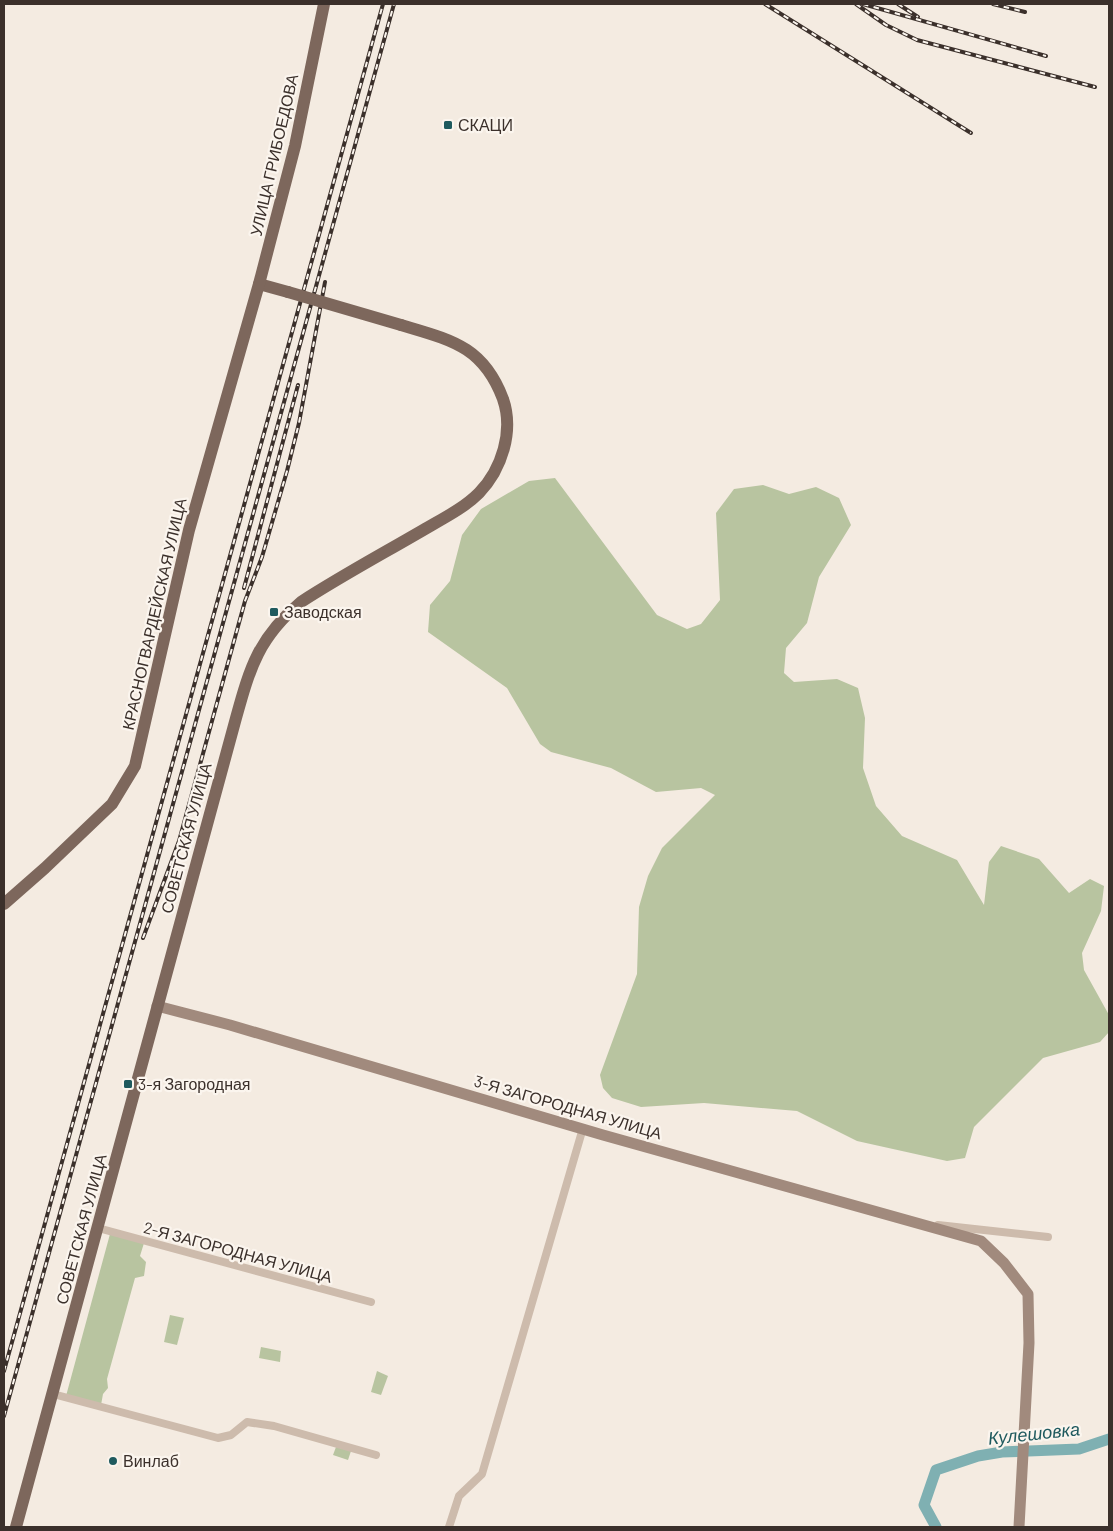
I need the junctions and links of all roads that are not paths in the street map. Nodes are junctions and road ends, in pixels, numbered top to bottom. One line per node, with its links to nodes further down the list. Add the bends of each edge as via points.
1 (324, 4): 2 (main road, УЛИЦА ГРИБОЕДОВА, via 295,146)
2 (259, 284): 3 (main road, КРАСНОГВАРДЕЙСКАЯ УЛИЦА, via 189,530 135,766 112,804); 4 (main road, СОВЕТСКАЯ УЛИЦА, bridge, via 449,339 467,348 488,367 498,385 506,407 508,433 500,463 488,482 465,505 317,592 284,617 264,640 245,686)
3 (4, 904)
4 (157, 1006): 5 (main road, 3-Я ЗАГОРОДНАЯ УЛИЦА); 7 (main road, СОВЕТСКАЯ УЛИЦА)
5 (583, 1128): 6 (main road, 3-Я ЗАГОРОДНАЯ УЛИЦА); 13 (street, via 482,1474 459,1496)
6 (920, 1223): 8 (street); 14 (main road, 3-Я ЗАГОРОДНАЯ УЛИЦА, via 981,1241 1004,1263 1028,1294 1030,1343)
7 (98, 1228): 9 (street, 2-Я ЗАГОРОДНАЯ УЛИЦА); 10 (main road, СОВЕТСКАЯ УЛИЦА)
8 (1048, 1237)
9 (371, 1302)
10 (53, 1394): 11 (street, via 218,1438 231,1435 247,1422 274,1426); 12 (main road, СОВЕТСКАЯ УЛИЦА)
11 (376, 1455)
12 (16, 1527)
13 (448, 1527)
14 (1019, 1527)

